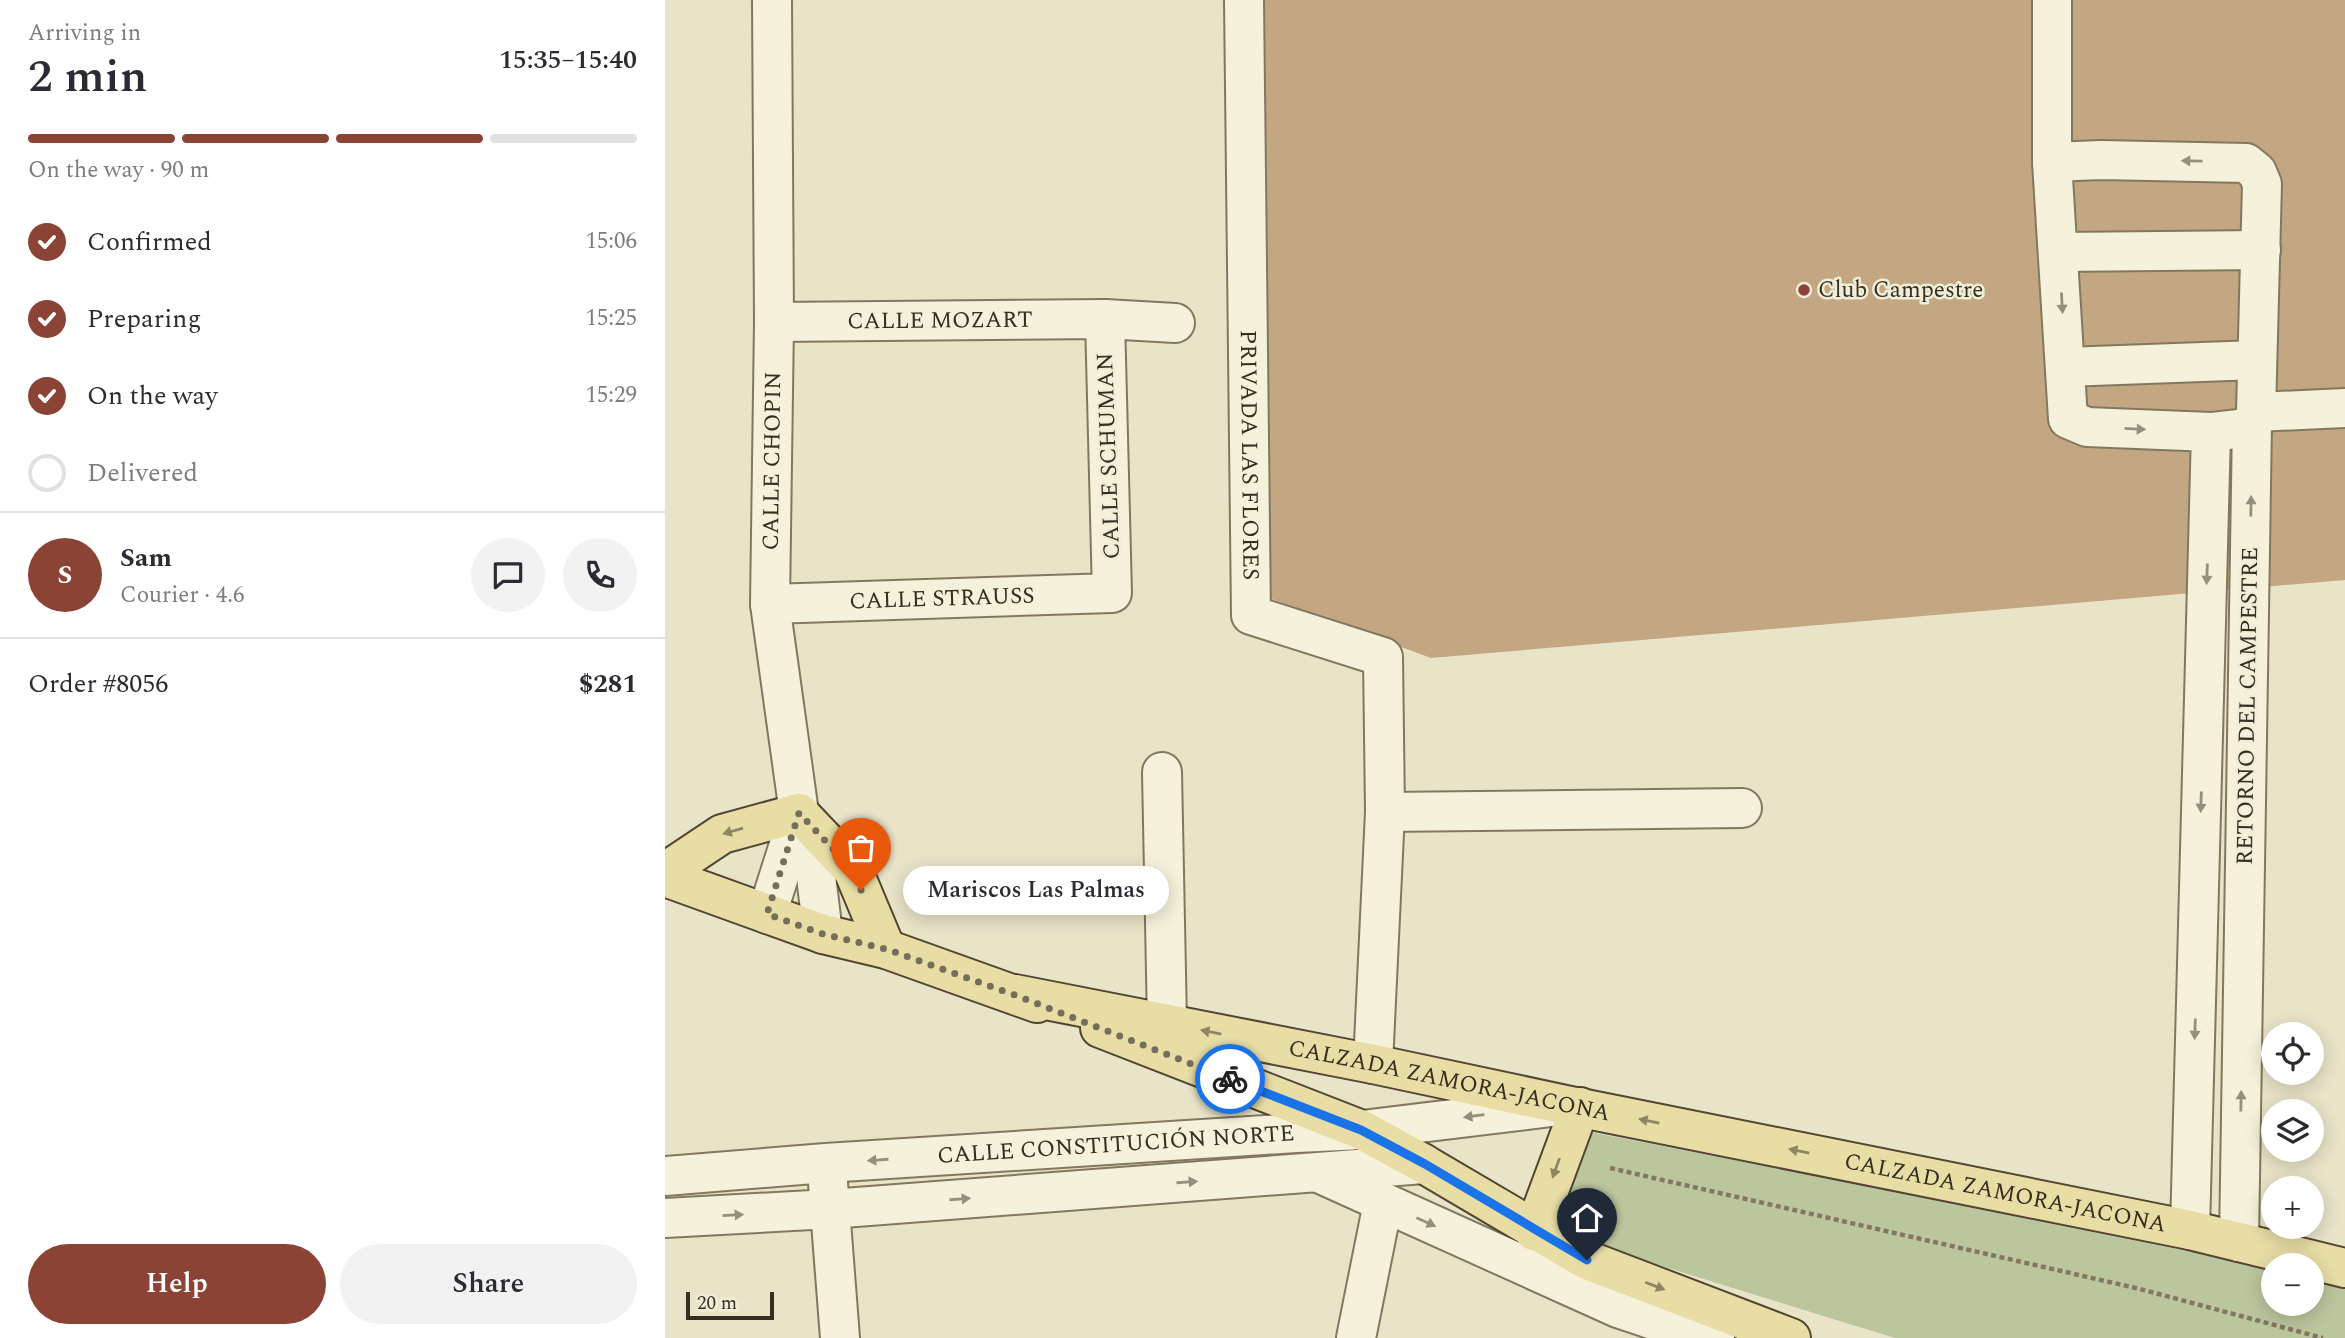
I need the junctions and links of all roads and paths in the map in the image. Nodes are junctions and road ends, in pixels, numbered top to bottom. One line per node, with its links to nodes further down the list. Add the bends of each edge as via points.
1 (772, 0): 8 (street, CALLE CHOPIN)
2 (1244, 0): 20 (street, PRIVADA LAS FLORES, via 1251,615 1383,657)
3 (2053, 0): 4 (street)
4 (2052, 162): 5 (street, RETORNO DEL CAMPESTRE, one-way to 4, via 2262,184 2246,163); 6 (street)
5 (2260, 250): 6 (street); 10 (street, RETORNO DEL CAMPESTRE)
6 (2059, 252): 11 (street, one-way to 11)
7 (1105, 319): 8 (street, CALLE MOZART); 9 (street, CALLE MOZART); 15 (street, CALLE SCHUMAN)
8 (774, 323): 16 (street, CALLE CHOPIN)
9 (1175, 323)
10 (2257, 360): 11 (street); 13 (street, RETORNO DEL CAMPESTRE)
11 (2065, 367): 14 (street, one-way to 14, via 2068,419 2087,427)
12 (2345, 408): 13 (street)
13 (2254, 418): 14 (street, via 2238,429); 33 (street, RETORNO DEL CAMPESTRE, one-way to 13)
14 (2211, 432): 32 (street, RETORNO DEL CAMPESTRE, one-way to 32)
15 (1112, 593): 16 (street, CALLE STRAUSS)
16 (770, 604): 19 (street, CALLE CHOPIN)
17 (1162, 772): 27 (street)
18 (1742, 808): 20 (street)
19 (799, 813): 21 (main road, one-way to 21, via 722,834); 23 (street, CALLE CHOPIN); 24 (street, via 816,876); 25 (main road, via 853,870)
20 (1385, 813): 28 (street, PRIVADA LAS FLORES)
21 (665, 872)
22 (665, 877): 23 (main road)
23 (767, 914): 24 (main road)
24 (823, 934): 25 (main road)
25 (886, 949): 26 (main road)
26 (1015, 995): 27 (main road, CALZADA ZAMORA-JACONA); 30 (main road)
27 (1167, 1023): 28 (main road, CALZADA ZAMORA-JACONA, one-way to 27)
28 (1373, 1064): 29 (main road, CALZADA ZAMORA-JACONA)
29 (1573, 1106): 30 (street, CALLE CONSTITUCIÓN NORTE, one-way to 30); 42 (main road, CALZADA ZAMORA-JACONA, one-way to 29); 43 (main road, one-way to 43)
30 (1361, 1130): 31 (street, CALLE CONSTITUCIÓN NORTE); 35 (main road)
31 (1296, 1133): 34 (street, CALLE CONSTITUCIÓN NORTE, one-way to 34); 37 (street)
32 (2192, 1139): 33 (street); 42 (street, RETORNO DEL CAMPESTRE)
33 (2241, 1142): 44 (street, RETORNO DEL CAMPESTRE)
34 (826, 1163): 38 (street, CALLE CONSTITUCIÓN NORTE); 40 (street)
35 (1425, 1164): 37 (street, CALLE CONSTITUCIÓN NORTE); 43 (main road)
36 (1610, 1168): 50 (path, via 2140,1289)
37 (1319, 1173): 39 (street); 40 (street, CALLE CONSTITUCIÓN NORTE, one-way to 37)
38 (665, 1177)
39 (1383, 1203): 47 (street); 48 (street, one-way to 48, via 1618,1308)
40 (830, 1209): 41 (street, CALLE CONSTITUCIÓN NORTE, one-way to 40); 46 (street)
41 (665, 1218)
42 (2189, 1230): 44 (main road, CALZADA ZAMORA-JACONA)
43 (1534, 1231): 49 (main road, one-way to 49, via 1587,1260)
44 (2239, 1242): 45 (main road, CALZADA ZAMORA-JACONA)
45 (2345, 1268)
46 (840, 1338)
47 (1356, 1338)
48 (1715, 1338)
49 (1791, 1338)
50 (2323, 1338)

